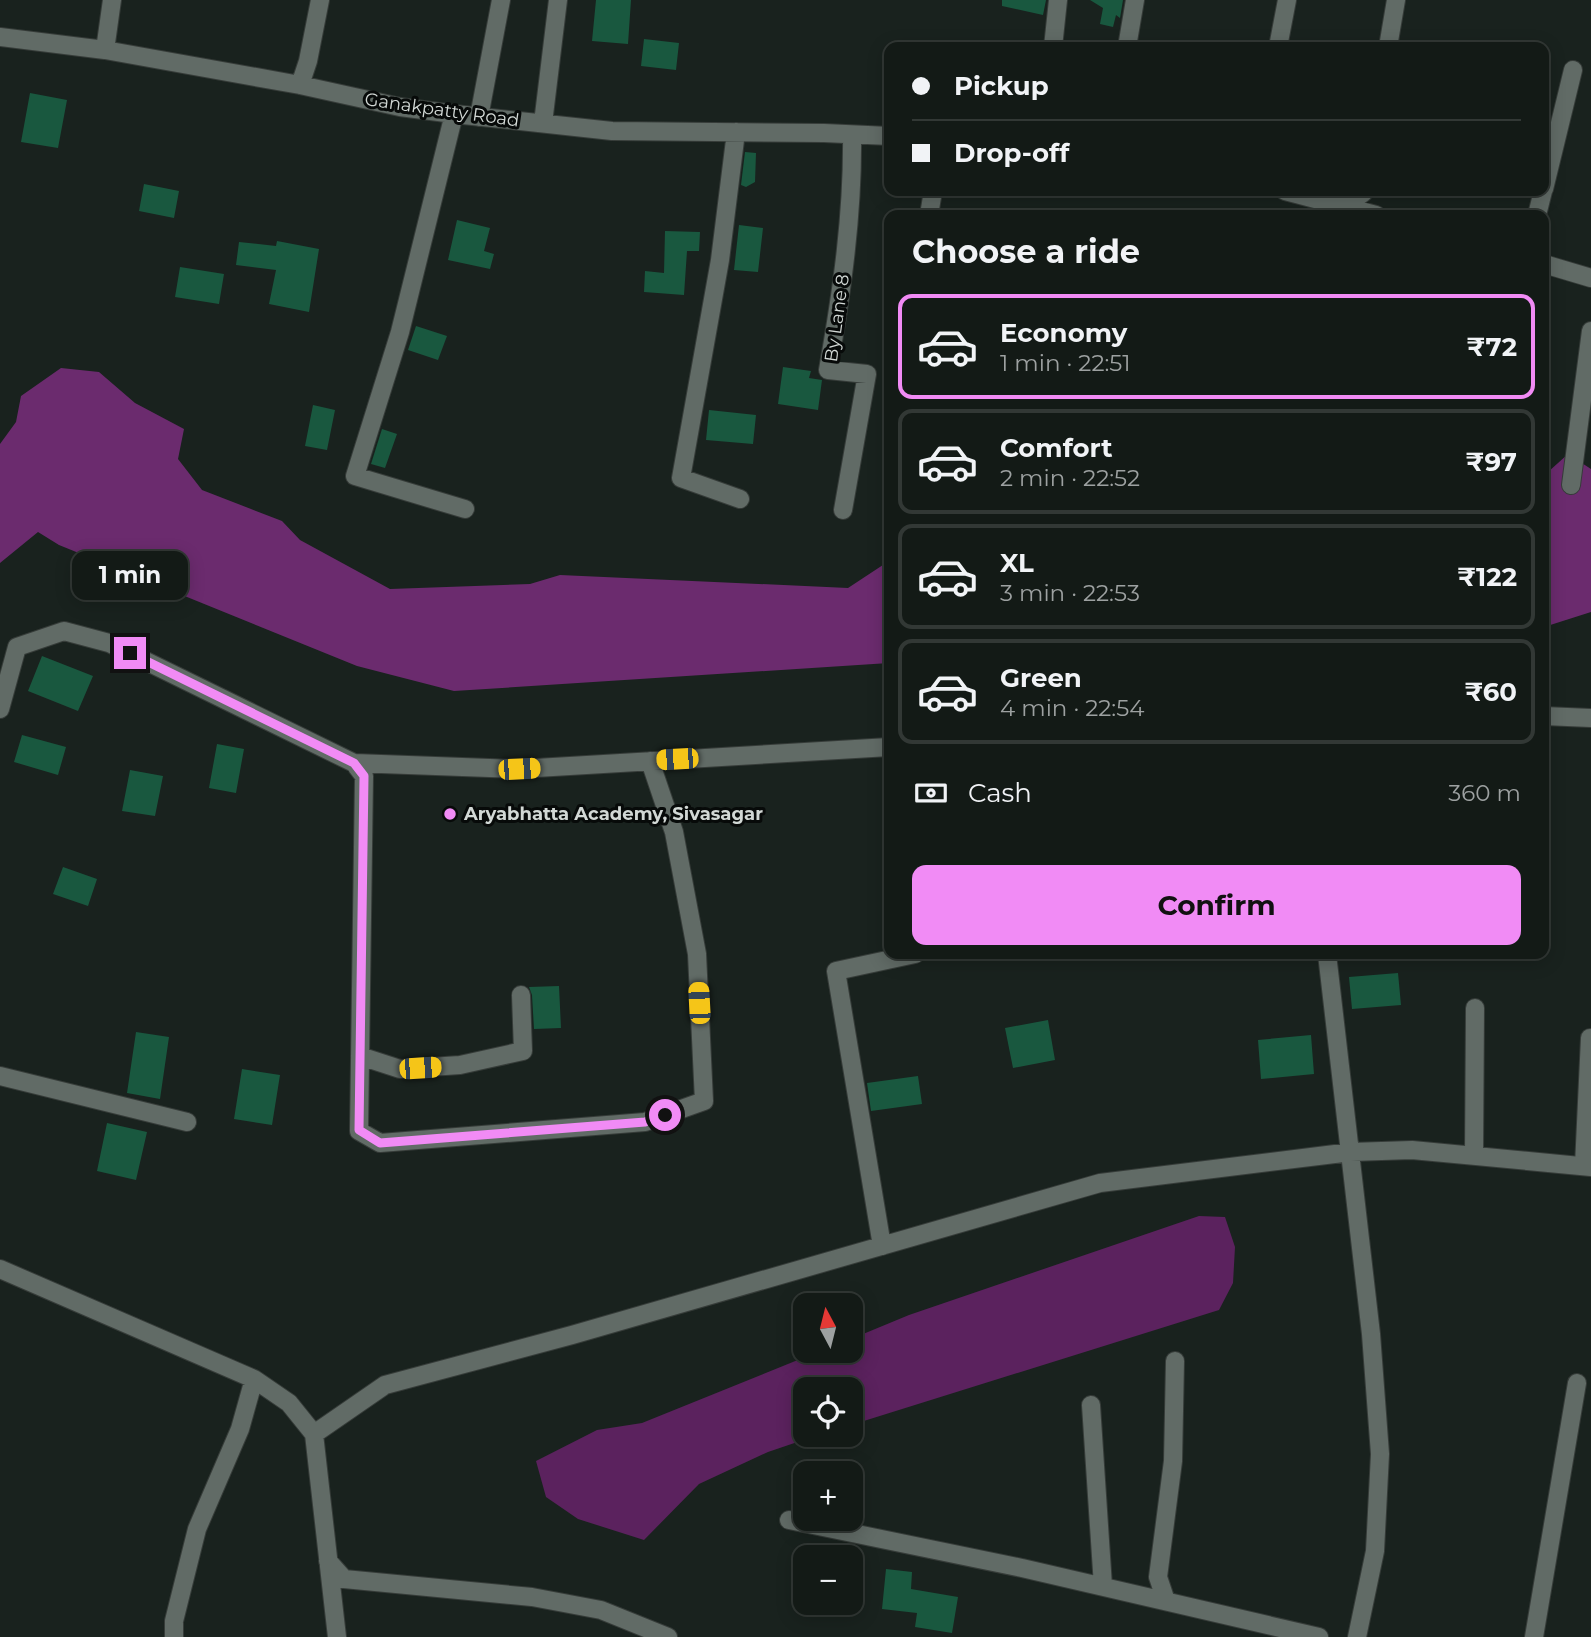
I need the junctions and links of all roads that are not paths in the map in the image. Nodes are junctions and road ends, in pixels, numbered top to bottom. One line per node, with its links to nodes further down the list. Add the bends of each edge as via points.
1 (112, 0): 14 (street)
2 (320, 0): 16 (street)
3 (501, 0): 18 (street)
4 (558, 0): 19 (street)
5 (1058, 0): 10 (street)
6 (1135, 0): 11 (street)
7 (1287, 0): 12 (street)
8 (1395, 0): 13 (street)
9 (0, 37): 14 (street, Ganakpatty Road)
10 (1054, 42)
11 (1128, 42)
12 (1279, 42)
13 (1389, 42)
14 (105, 50): 16 (street, Ganakpatty Road)
15 (1573, 70): 23 (street)
16 (300, 85): 17 (street, Ganakpatty Road)
17 (454, 114): 18 (street, Ganakpatty Road); 33 (street, via 400,332 355,476)
18 (479, 117): 19 (street, Ganakpatty Road)
19 (543, 123): 20 (street, Ganakpatty Road, via 612,131)
20 (736, 132): 21 (street, Ganakpatty Road); 32 (street, via 720,260 681,478)
21 (852, 135): 22 (street, Ganakpatty Road); 34 (street, By Lane 8, via 853,190 828,370 867,374)
22 (884, 136)
23 (1549, 166)
24 (1305, 196): 26 (street)
25 (1357, 196): 26 (street)
26 (1345, 206): 27 (street)
27 (1359, 210)
28 (1549, 266): 29 (street)
29 (1589, 282)
30 (1591, 331): 31 (street)
31 (1571, 485)
32 (740, 499)
33 (465, 509)
34 (843, 510)
35 (0, 709): 40 (street, via 17,647 64,631 108,643)
36 (1549, 716): 37 (street)
37 (1591, 718)
38 (884, 747): 39 (street)
39 (650, 761): 40 (street, via 519,769); 46 (street, via 674,832 697,954 704,1101 645,1122 380,1143 359,1130)
40 (354, 763): 46 (street, via 364,776)
41 (892, 959): 52 (street, via 836,971)
42 (1329, 959): 49 (street)
43 (521, 995): 46 (street, via 523,1051 460,1065 400,1069)
44 (1475, 1008): 50 (street)
45 (1590, 1038): 51 (street)
46 (360, 1056)
47 (0, 1076): 48 (street)
48 (187, 1122)
49 (1351, 1152): 50 (street, via 1412,1150); 52 (street, via 1100,1183); 67 (street, via 1380,1454 1375,1551)
50 (1474, 1156): 51 (street)
51 (1588, 1166)
52 (882, 1246): 58 (street, via 385,1385)
53 (0, 1269): 55 (street)
54 (1175, 1362): 62 (street, via 1173,1461 1158,1577)
55 (254, 1379): 58 (street, via 289,1403); 63 (street, via 240,1429 197,1529)
56 (1577, 1383): 68 (street)
57 (1091, 1405): 61 (street)
58 (314, 1434): 60 (street)
59 (789, 1520): 61 (street)
60 (328, 1560): 64 (street); 65 (street, via 344,1579 532,1597 601,1610)
61 (1103, 1586): 62 (street)
62 (1166, 1601): 66 (street)
63 (174, 1637)
64 (337, 1637)
65 (668, 1637)
66 (1319, 1637)
67 (1357, 1637)
68 (1534, 1637)

